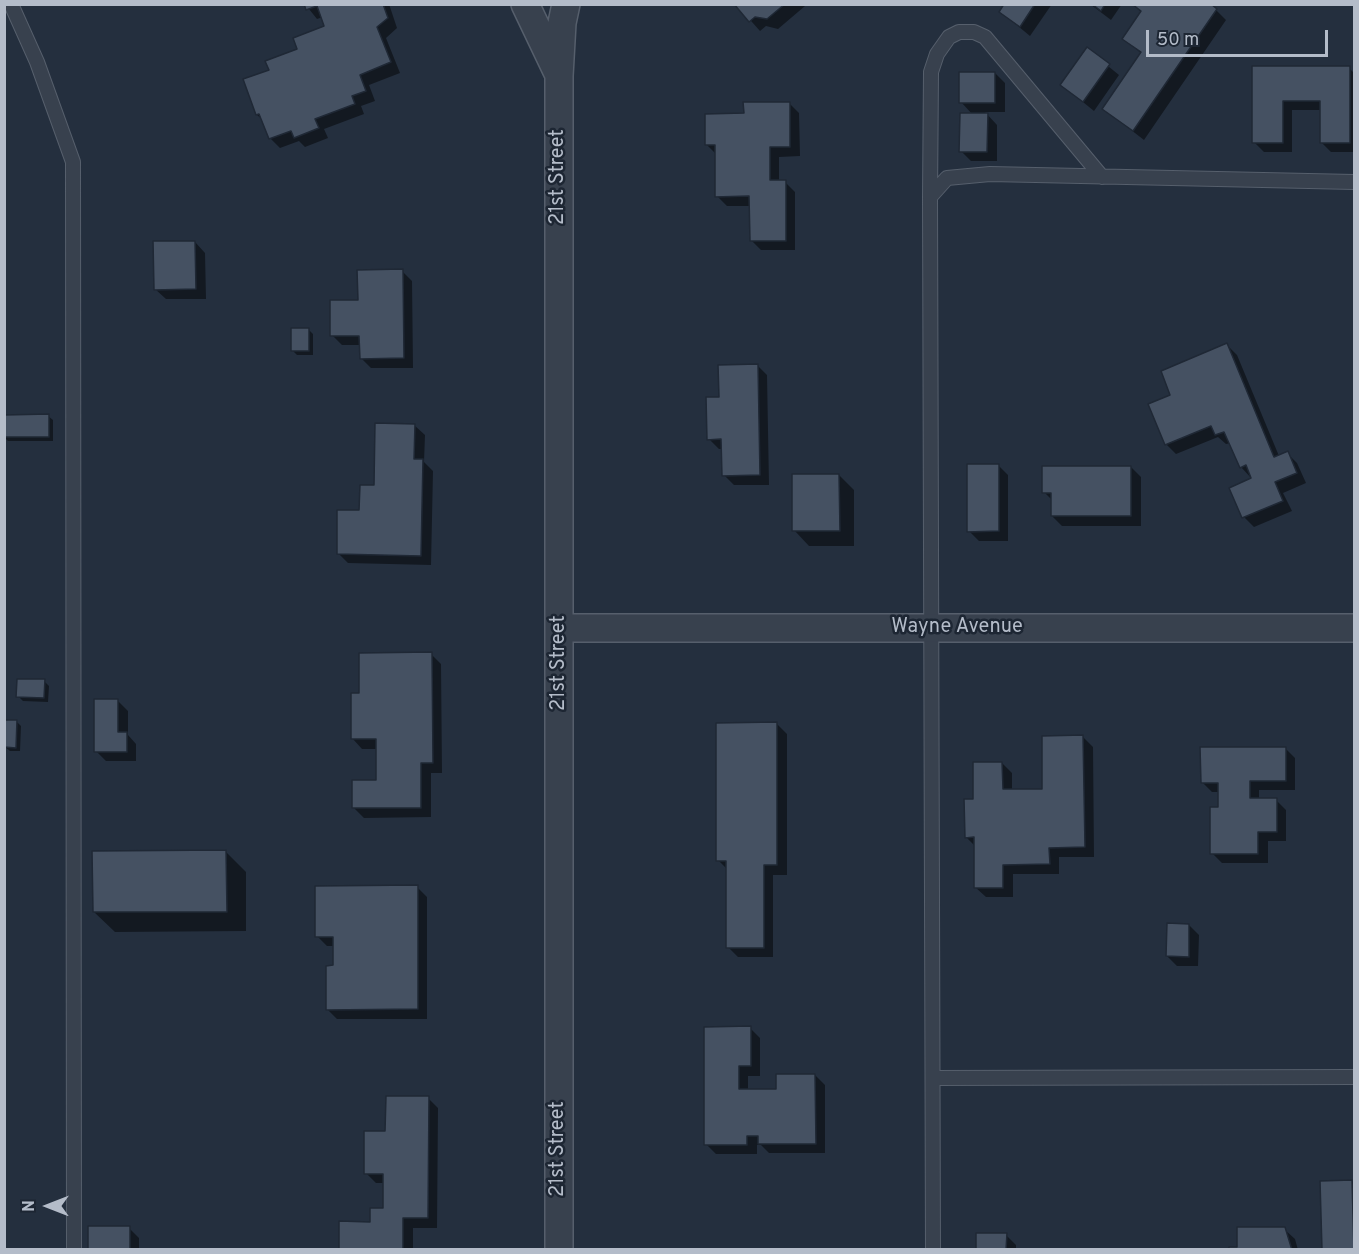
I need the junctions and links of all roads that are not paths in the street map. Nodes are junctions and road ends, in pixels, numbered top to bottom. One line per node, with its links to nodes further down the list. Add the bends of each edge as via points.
1 (11, 4): 13 (lane, via 73,162)
2 (525, 4): 4 (street, 21st Street)
3 (566, 4): 4 (street, 21st Street)
4 (559, 76): 8 (street, 21st Street)
5 (1101, 177): 6 (lane); 7 (lane, via 990,174 947,178); 7 (lane, via 985,37 959,32 949,37 930,72)
6 (1354, 182)
7 (930, 197): 9 (lane)
8 (560, 628): 9 (street, Wayne Avenue); 14 (street, 21st Street)
9 (932, 628): 10 (street, Wayne Avenue); 12 (lane)
10 (1354, 628)
11 (1354, 1077): 12 (lane)
12 (933, 1078): 15 (lane)
13 (74, 1250)
14 (559, 1250)
15 (933, 1250)

